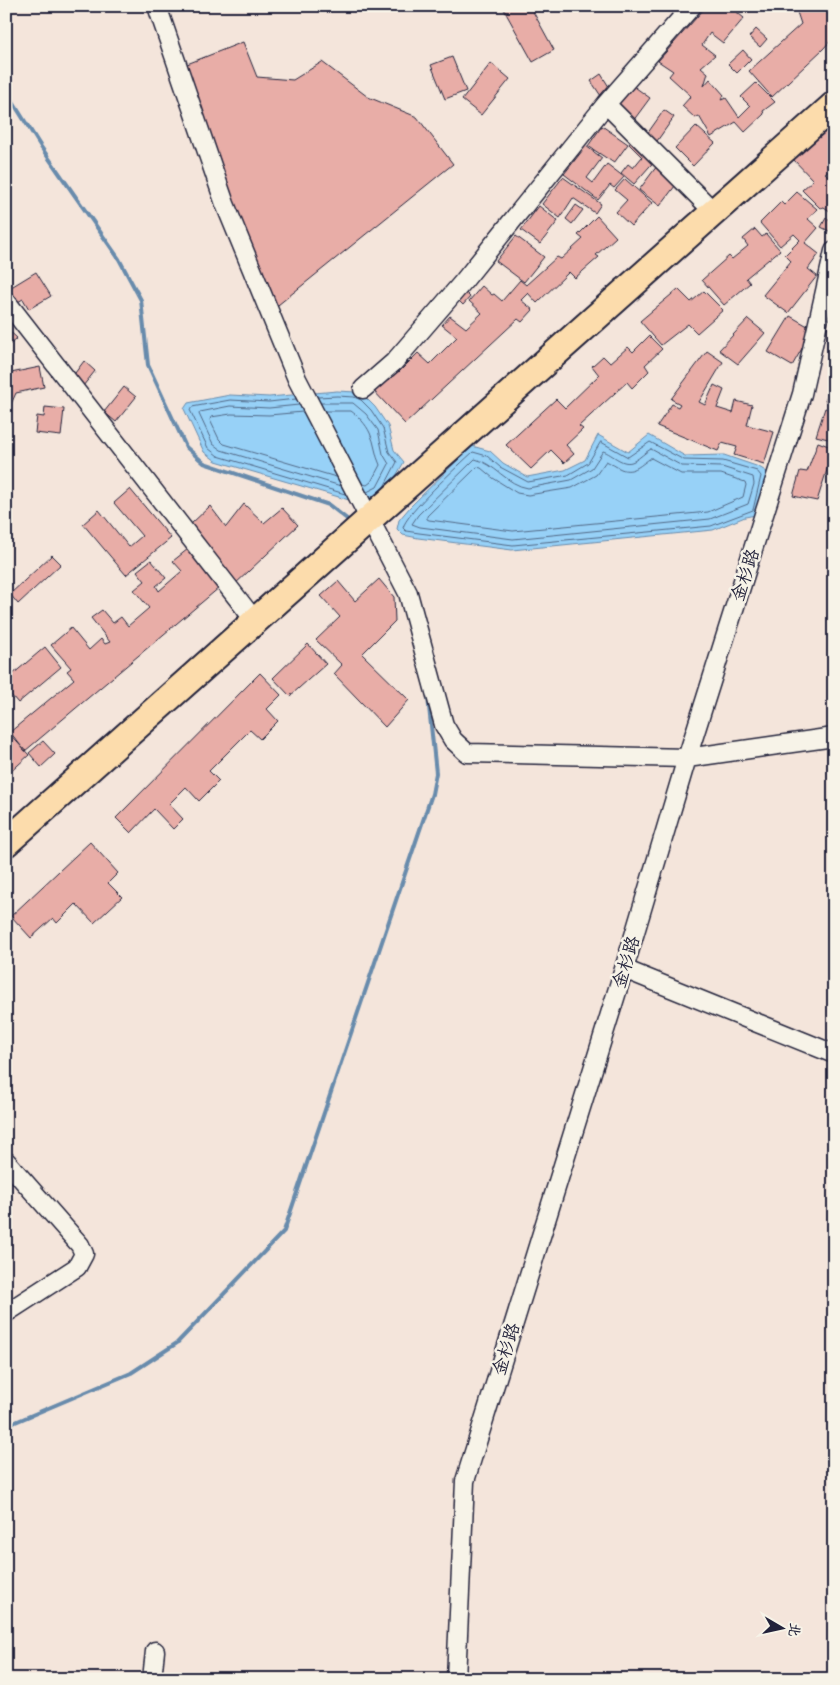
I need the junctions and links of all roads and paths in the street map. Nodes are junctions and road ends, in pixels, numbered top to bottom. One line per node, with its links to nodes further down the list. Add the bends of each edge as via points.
1 (157, 6): 9 (street, via 225,204)
2 (692, 6): 3 (street)
3 (606, 104): 5 (street); 8 (street, via 463,282 394,362)
4 (834, 105): 5 (highway)
5 (714, 212): 9 (highway)
6 (834, 251): 12 (street, 金杉路, via 802,394)
7 (6, 301): 10 (street)
8 (363, 389)
9 (362, 526): 10 (highway); 12 (street, via 408,594 444,724 466,753)
10 (256, 621): 13 (highway)
11 (834, 737): 12 (street)
12 (687, 758): 14 (street, 金杉路)
13 (6, 843)
14 (624, 969): 15 (street); 20 (street, 金杉路, via 464,1481)
15 (834, 1054)
16 (6, 1161): 17 (street, via 80,1245 84,1254 77,1267)
17 (6, 1313)
18 (156, 1651): 19 (street)
19 (152, 1679)
20 (456, 1679)

